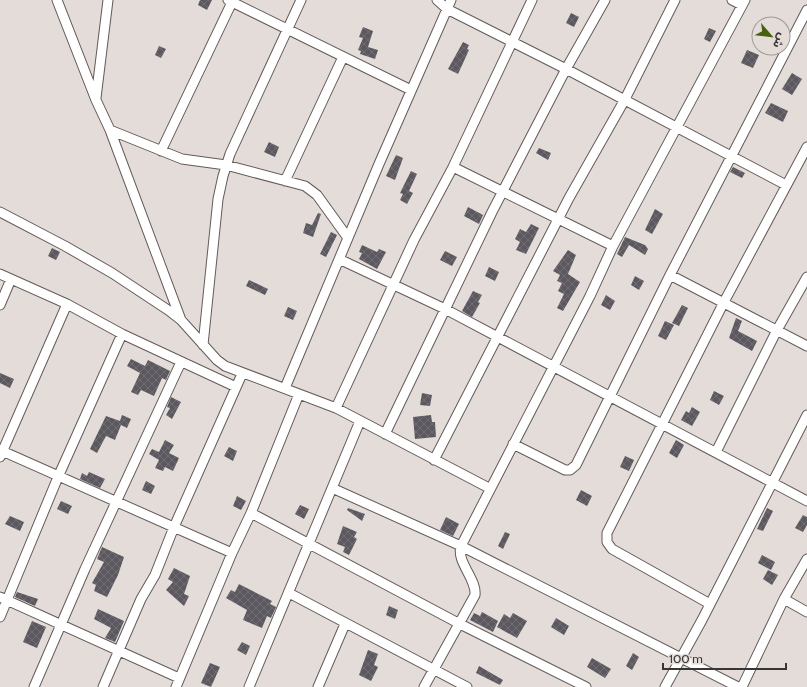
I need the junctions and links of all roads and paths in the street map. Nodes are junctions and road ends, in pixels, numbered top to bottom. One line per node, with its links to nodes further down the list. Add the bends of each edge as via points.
1 (57, 0): 19 (street)
2 (108, 0): 19 (street)
3 (301, 0): 14 (street)
4 (437, 0): 12 (street)
5 (451, 0): 12 (street)
6 (532, 0): 15 (street)
7 (605, 0): 17 (street)
8 (675, 0): 20 (street)
9 (732, 0): 11 (street)
10 (231, 1): 14 (street); 24 (street)
11 (743, 2): 21 (street)
12 (447, 10): 15 (street); 18 (street)
13 (807, 10): 25 (street)
14 (287, 30): 16 (street); 26 (street)
15 (512, 42): 17 (street); 27 (street)
16 (343, 57): 18 (street); 28 (street)
17 (566, 69): 20 (street); 30 (street)
18 (411, 90): 33 (street)
19 (96, 100): 22 (street)
20 (624, 101): 21 (street); 32 (street)
21 (677, 128): 25 (street); 34 (street)
22 (110, 130): 24 (street); 45 (street)
23 (807, 147): 29 (street)
24 (160, 151): 26 (street, via 190,161)
25 (730, 157): 29 (street); 37 (street)
26 (226, 165): 28 (street); 49 (street, via 218,206)
27 (454, 167): 30 (street); 40 (street, via 414,240)
28 (284, 180): 33 (street, via 312,190)
29 (786, 185): 41 (street)
30 (503, 191): 32 (street); 44 (street)
31 (0, 212): 45 (street, via 112,273)
32 (558, 219): 34 (street); 48 (street)
33 (348, 238): 35 (street)
34 (613, 246): 52 (street, via 590,296)
35 (339, 259): 40 (street); 55 (street)
36 (0, 274): 39 (street)
37 (670, 275): 41 (street); 57 (street)
38 (807, 277): 46 (street)
39 (11, 279): 42 (street); 43 (street)
40 (394, 284): 44 (street); 58 (street)
41 (724, 302): 46 (street); 61 (street)
42 (67, 304): 47 (street); 65 (street)
43 (0, 305)
44 (445, 309): 48 (street); 62 (street)
45 (181, 320): 49 (street)
46 (778, 330): 50 (street); 64 (street)
47 (122, 334): 51 (street); 67 (street)
48 (498, 337): 52 (street); 66 (street)
49 (203, 345): 53 (street, via 225,366)
50 (807, 346)
51 (180, 362): 54 (street); 72 (street)
52 (552, 366): 57 (street); 63 (street)
53 (242, 374): 54 (street); 55 (street)
54 (236, 387): 74 (street)
55 (285, 388): 56 (street)
56 (299, 394): 58 (street); 73 (street)
57 (611, 397): 61 (street); 63 (street, via 576,465 570,470 560,468)
58 (336, 408): 60 (street)
59 (807, 415): 68 (street)
60 (360, 421): 62 (street); 69 (street)
61 (662, 424): 64 (street); 82 (street, via 607,533 607,542 612,549 633,562)
62 (385, 434): 66 (street)
63 (513, 444): 70 (street)
64 (716, 452): 68 (street)
65 (1, 453): 67 (street)
66 (434, 460): 70 (street)
67 (58, 477): 72 (street); 80 (street)
68 (772, 483): 71 (street); 82 (street)
69 (332, 488): 75 (street); 76 (street)
70 (489, 488): 76 (street)
71 (807, 501)
72 (116, 503): 74 (street); 87 (street)
73 (251, 513): 75 (street); 77 (street)
74 (174, 527): 77 (street); 88 (street, via 155,576 139,603)
75 (309, 543): 79 (street); 86 (street)
76 (461, 546): 86 (street, via 460,552 476,592); 89 (street)
77 (232, 553): 91 (street)
78 (807, 559): 81 (street)
79 (288, 593): 85 (street); 95 (street)
80 (4, 599): 84 (street); 87 (street)
81 (784, 599): 83 (street); 102 (street)
82 (710, 604): 89 (street)
83 (807, 612)
84 (0, 617)
85 (345, 624): 90 (street); 96 (street)
86 (460, 624): 90 (street); 99 (street)
87 (62, 626): 88 (street); 92 (street)
88 (119, 651): 91 (street); 93 (street)
89 (681, 659): 100 (street); 101 (street)
90 (434, 670): 97 (street); 98 (street)
91 (180, 678): 94 (street)
92 (34, 687)
93 (103, 687)
94 (176, 687)
95 (249, 687)
96 (318, 687)
97 (424, 687)
98 (467, 687)
99 (586, 687)
100 (665, 687)
101 (738, 687)
102 (742, 687)

